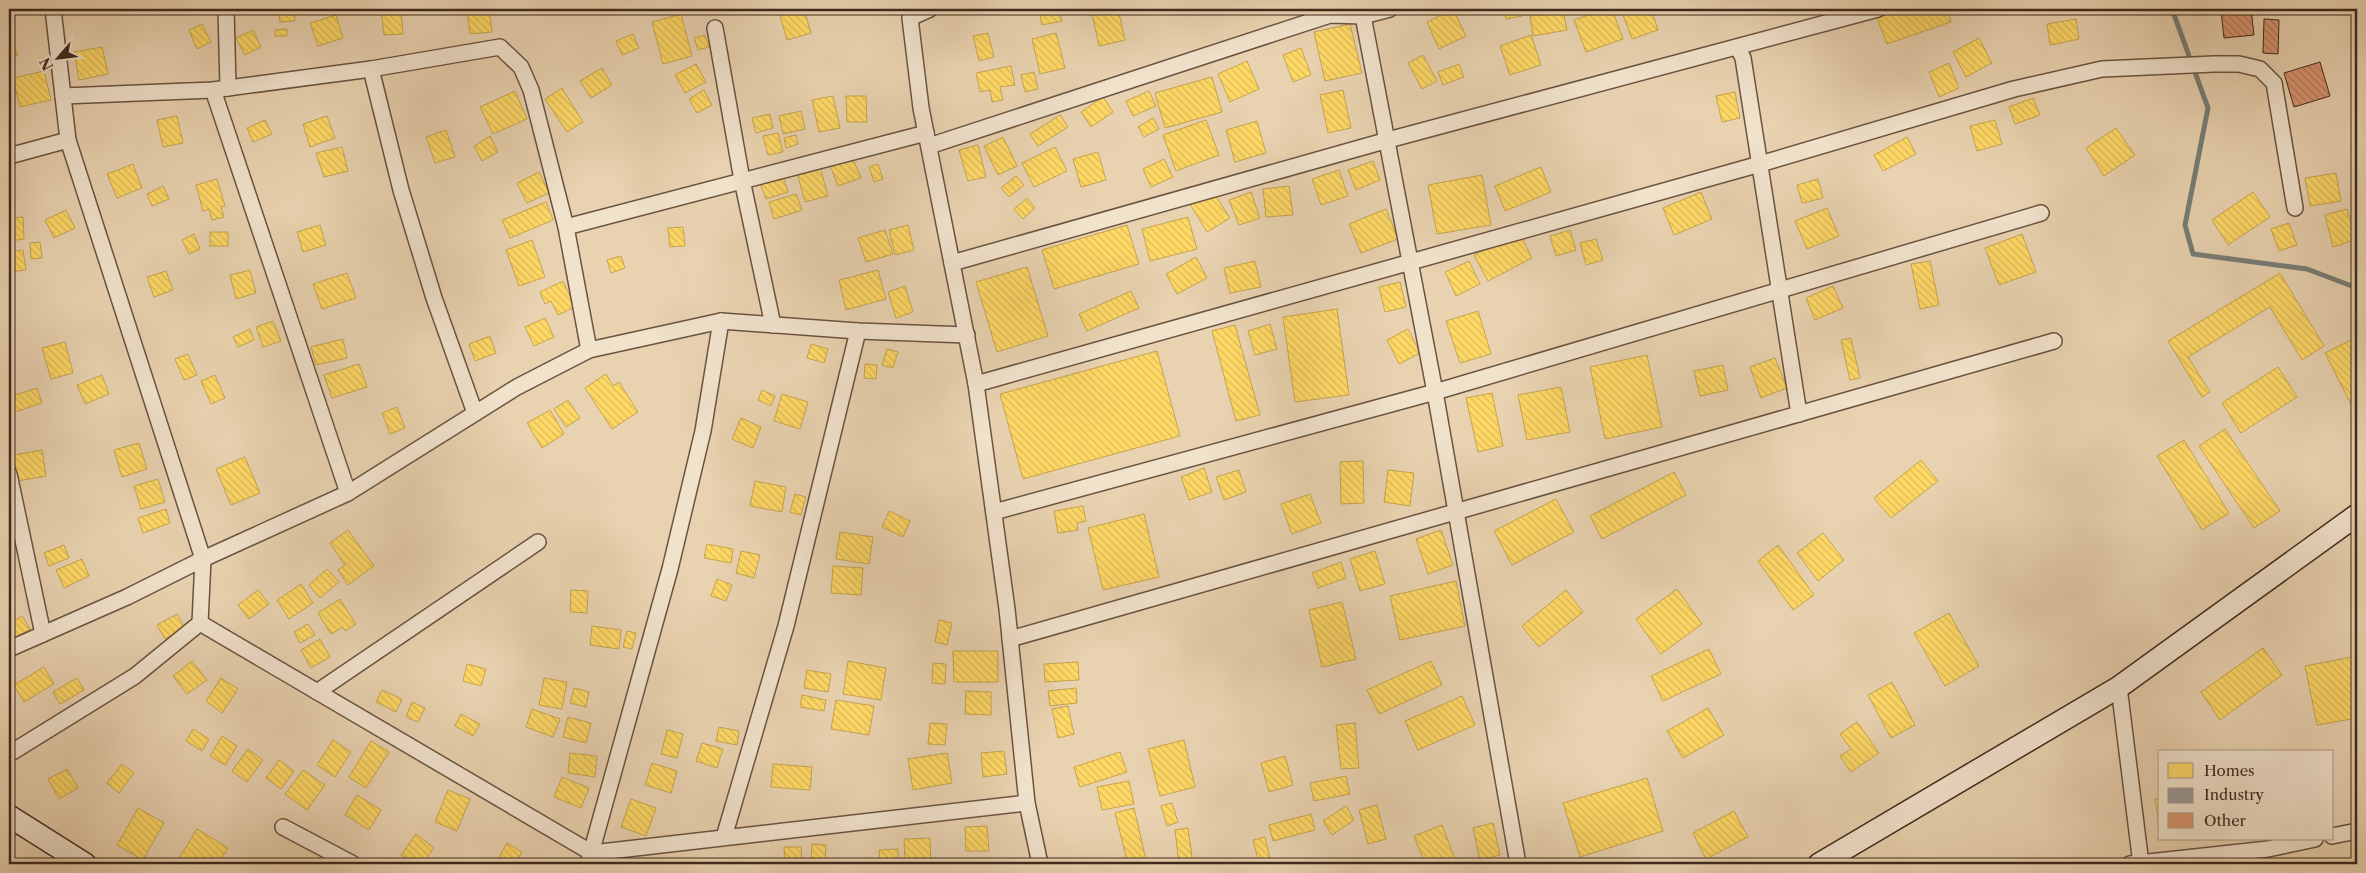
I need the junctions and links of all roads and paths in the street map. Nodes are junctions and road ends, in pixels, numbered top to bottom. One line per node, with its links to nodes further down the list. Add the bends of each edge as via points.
1 (53, 9): 11 (street)
2 (226, 9): 10 (street)
3 (930, 9): 12 (street, via 910,18)
4 (1390, 9): 6 (street)
5 (1878, 9): 8 (street)
6 (1363, 16): 12 (street, via 1330,15); 14 (street)
7 (715, 28): 17 (street)
8 (1738, 48): 14 (street); 16 (street, via 1743,58)
9 (371, 69): 10 (street); 20 (street, via 500,47 521,67 531,90); 32 (street, via 401,190 434,298)
10 (221, 89): 11 (street); 35 (street)
11 (63, 96): 13 (street)
12 (928, 139): 17 (street); 22 (street)
13 (68, 140): 15 (street); 40 (street)
14 (1388, 140): 21 (street); 22 (street)
15 (9, 156)
16 (1760, 164): 18 (street, via 2014,89 2102,69 2239,64 2260,69 2274,83); 21 (street); 23 (street)
17 (742, 180): 20 (street); 25 (street)
18 (2296, 208)
19 (2041, 213): 23 (street)
20 (566, 227): 29 (street)
21 (1408, 261): 30 (street); 31 (street)
22 (952, 263): 27 (street)
23 (1780, 291): 31 (street); 33 (street)
24 (721, 321): 25 (street); 29 (street); 55 (street, via 702,431 670,569)
25 (773, 325): 26 (street)
26 (858, 331): 27 (street); 53 (street, via 786,626)
27 (967, 335): 30 (street)
28 (2054, 341): 33 (street)
29 (590, 350): 32 (street, via 517,387)
30 (976, 384): 36 (street)
31 (1435, 392): 36 (street); 37 (street)
32 (475, 413): 35 (street)
33 (1799, 414): 37 (street)
34 (9, 474): 42 (street)
35 (348, 493): 40 (street)
36 (994, 512): 43 (street)
37 (1456, 512): 43 (street); 59 (street)
38 (2357, 515): 45 (main road)
39 (538, 542): 46 (street)
40 (203, 560): 41 (street); 42 (street)
41 (200, 623): 46 (street); 47 (street, via 134,676)
42 (44, 634): 44 (street)
43 (1010, 639): 48 (street)
44 (9, 649)
45 (2119, 687): 60 (main road); 61 (street)
46 (317, 692): 55 (street)
47 (9, 754)
48 (1027, 803): 53 (street); 58 (street)
49 (9, 816): 56 (main road)
50 (283, 827): 57 (street)
51 (2357, 831): 52 (street)
52 (2334, 836)
53 (724, 837): 55 (street)
54 (2310, 840): 61 (street, via 2268,849)
55 (590, 859)
56 (85, 864)
57 (353, 864)
58 (1040, 864)
59 (1518, 864)
60 (1819, 864)
61 (2137, 864)

